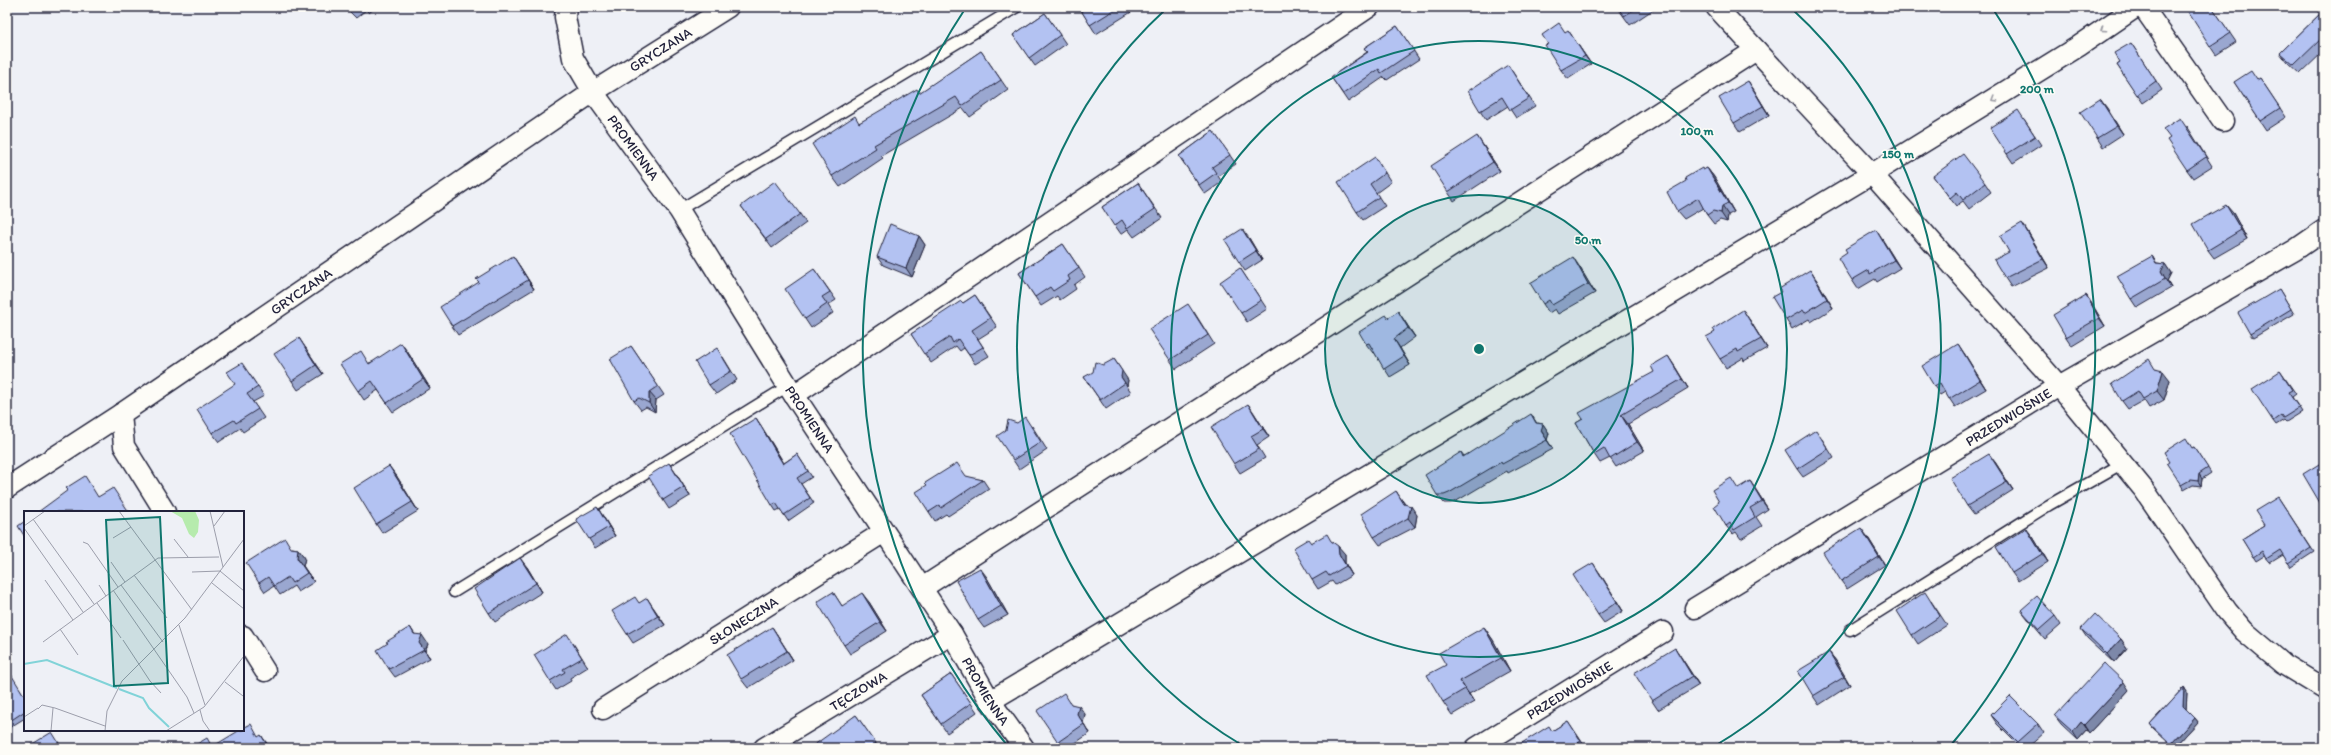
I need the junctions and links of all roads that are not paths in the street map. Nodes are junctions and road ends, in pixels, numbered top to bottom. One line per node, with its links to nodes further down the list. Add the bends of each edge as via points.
1 (566, 7): 9 (street, via 565,17 573,58)
2 (728, 7): 9 (street, GRYCZANA)
3 (1017, 7): 12 (lane)
4 (1369, 7): 15 (street)
5 (1716, 7): 8 (street)
6 (2136, 7): 11 (street, one-way to 11, via 2079,46)
7 (2144, 7): 10 (street)
8 (1756, 50): 11 (street); 21 (street)
9 (593, 92): 12 (street, PROMIENNA); 16 (street, GRYCZANA)
10 (2223, 122)
11 (1872, 174): 14 (street); 30 (street)
12 (679, 210): 15 (street, PROMIENNA)
13 (2324, 230): 14 (street, PRZEDWIOŚNIE, via 2294,250)
14 (2059, 386): 17 (street); 23 (street, PRZEDWIOŚNIE)
15 (791, 390): 20 (street, PROMIENNA); 22 (lane)
16 (121, 414): 18 (street, GRYCZANA); 19 (street, via 124,446)
17 (2123, 463): 24 (lane, via 2049,505); 29 (street, via 2244,631 2283,664)
18 (7, 488)
19 (164, 511)
20 (884, 532): 21 (street, PROMIENNA); 31 (street, SŁONECZNA)
21 (922, 588): 26 (street, PROMIENNA)
22 (454, 592)
23 (1695, 608)
24 (1850, 630)
25 (1663, 632): 34 (street, PRZEDWIOŚNIE)
26 (952, 634): 30 (street, PROMIENNA); 32 (street, TĘCZOWA)
27 (244, 638): 28 (street)
28 (265, 671)
29 (2324, 689)
30 (990, 701): 33 (street, PROMIENNA)
31 (603, 709)
32 (764, 748)
33 (1024, 748)
34 (1476, 748)

